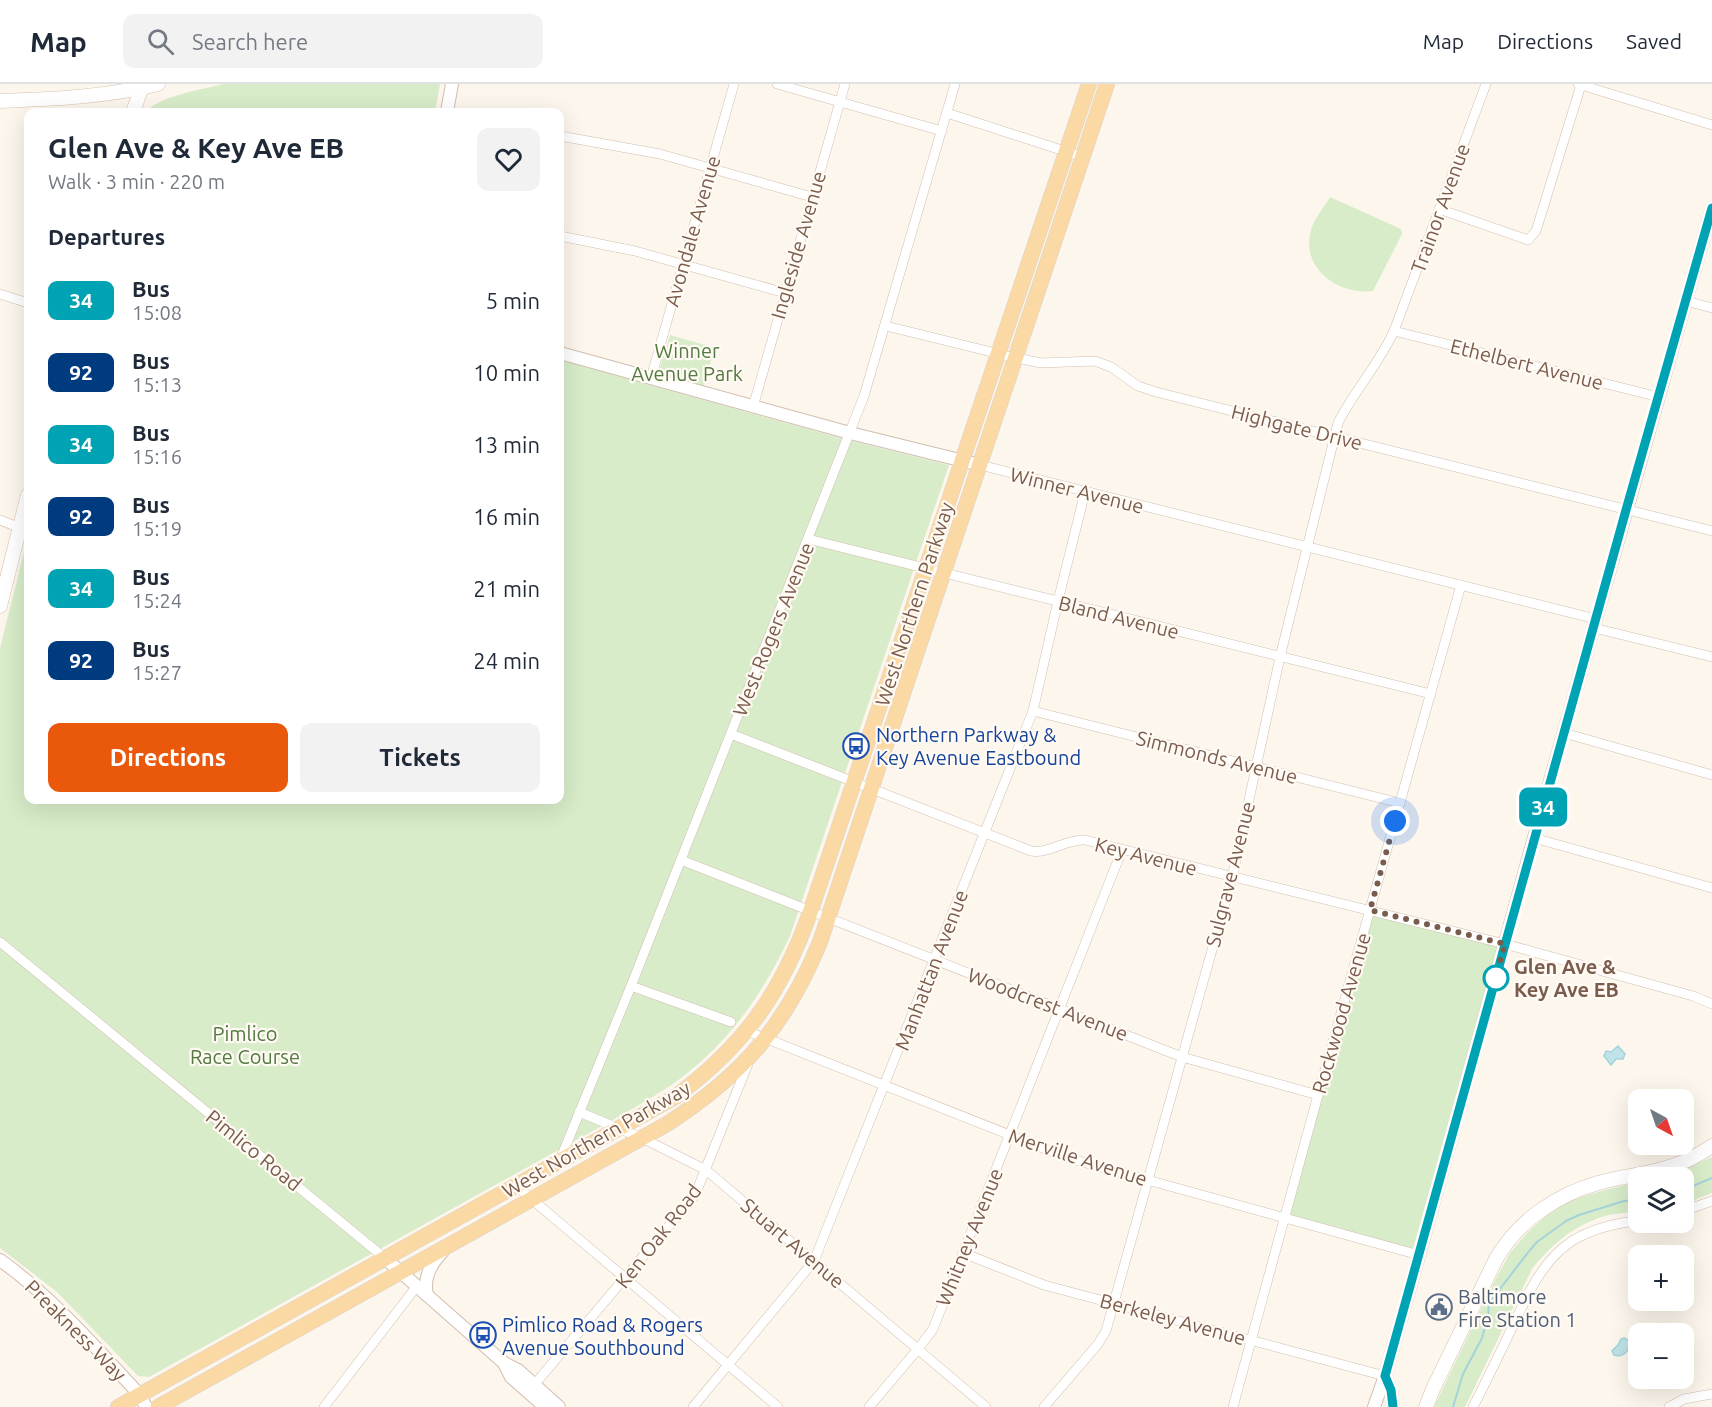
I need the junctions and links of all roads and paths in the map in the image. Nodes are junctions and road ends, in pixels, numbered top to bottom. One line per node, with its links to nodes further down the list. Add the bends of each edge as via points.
1 (158, 84): 11 (main road)
2 (452, 84): 15 (street)
3 (734, 84): 22 (street, Avondale Avenue)
4 (777, 84): 13 (street)
5 (845, 84): 13 (street, Ingleside Avenue)
6 (955, 84): 16 (street, West Rogers Avenue)
7 (1089, 84): 20 (main road, West Northern Parkway)
8 (1107, 84): 21 (main road, West Northern Parkway)
9 (1486, 84): 25 (street, Trainor Avenue)
10 (1580, 84): 17 (street); 25 (street, via 1536,231 1528,240)
11 (142, 85): 12 (main road, via 64,98); 14 (main road)
12 (0, 101)
13 (840, 102): 18 (street); 23 (street, Ingleside Avenue)
14 (134, 108)
15 (448, 108)
16 (947, 113): 18 (street, West Rogers Avenue); 20 (street)
17 (1712, 125)
18 (942, 131): 33 (street, West Rogers Avenue)
19 (564, 137): 22 (street, via 660,154)
20 (1066, 152): 21 (street); 35 (main road, West Northern Parkway)
21 (1083, 157): 37 (main road, West Northern Parkway)
22 (710, 168): 23 (street); 27 (street, Avondale Avenue)
23 (812, 197): 28 (street, Ingleside Avenue)
24 (1712, 208): 30 (street)
25 (1439, 209): 34 (street, Trainor Avenue)
26 (564, 237): 27 (street)
27 (682, 264): 28 (street); 38 (street, Avondale Avenue)
28 (784, 293): 40 (street, Ingleside Avenue)
29 (0, 294): 31 (street)
30 (1686, 301): 32 (street); 39 (street)
31 (24, 302)
32 (1712, 308)
33 (886, 326): 35 (street, Highgate Drive); 41 (street, West Rogers Avenue)
34 (1394, 331): 39 (street, Ethelbert Avenue); 42 (street, Sulgrave Avenue, via 1344,412)
35 (998, 353): 37 (street, Highgate Drive); 43 (main road, West Northern Parkway)
36 (564, 354): 38 (street, Winner Avenue)
37 (1016, 358): 42 (street, Highgate Drive, via 1051,364 1104,363 1138,386 1155,392); 44 (main road, West Northern Parkway)
38 (651, 378): 40 (street, Winner Avenue)
39 (1659, 398): 46 (street)
40 (753, 407): 41 (street, Winner Avenue)
41 (850, 433): 43 (street, Winner Avenue); 51 (street, West Rogers Avenue)
42 (1335, 437): 46 (street, Highgate Drive); 52 (street, Sulgrave Avenue)
43 (961, 461): 44 (street, Winner Avenue); 53 (main road, West Northern Parkway)
44 (980, 465): 45 (street, Winner Avenue); 54 (main road, West Northern Parkway)
45 (1085, 492): 52 (street, Winner Avenue); 56 (street, Manhattan Avenue)
46 (1626, 510): 50 (street, Highgate Drive); 58 (street)
47 (24, 512): 49 (main road)
48 (0, 520): 49 (street)
49 (20, 528): 57 (main road)
50 (1712, 531)
51 (808, 539): 53 (street, Bland Avenue); 63 (street, West Rogers Avenue)
52 (1308, 547): 55 (street, Winner Avenue); 59 (street, Sulgrave Avenue)
53 (926, 568): 54 (street, Bland Avenue); 67 (main road, West Northern Parkway)
54 (944, 573): 56 (street, Bland Avenue); 68 (main road, West Northern Parkway)
55 (1461, 585): 58 (street, Winner Avenue); 61 (street, Rockwood Avenue)
56 (1058, 601): 59 (street, Bland Avenue); 62 (street, Manhattan Avenue)
57 (0, 606)
58 (1595, 624): 60 (street, Winner Avenue); 64 (street)
59 (1280, 657): 61 (street, Bland Avenue); 65 (street, Sulgrave Avenue)
60 (1712, 657)
61 (1431, 694): 69 (street, Rockwood Avenue)
62 (1033, 711): 65 (street, Simmonds Avenue); 70 (street, Manhattan Avenue)
63 (731, 734): 67 (street, Key Avenue); 73 (street, West Rogers Avenue)
64 (1564, 734): 66 (street); 71 (street)
65 (1256, 767): 69 (street, Simmonds Avenue); 74 (street, Sulgrave Avenue)
66 (1712, 775)
67 (854, 783): 68 (street, Key Avenue); 76 (main road, West Northern Parkway)
68 (872, 790): 70 (street, Key Avenue); 78 (main road, West Northern Parkway)
69 (1400, 803): 77 (street, Rockwood Avenue)
70 (984, 833): 72 (street, Key Avenue, via 1035,852 1079,840); 81 (street, Manhattan Avenue)
71 (1534, 838): 75 (street); 80 (street)
72 (1122, 850): 74 (street, Key Avenue); 84 (street, Whitney Avenue)
73 (681, 860): 76 (street, Woodcrest Avenue); 82 (street, West Rogers Avenue)
74 (1232, 878): 77 (street, Key Avenue); 89 (street, Sulgrave Avenue)
75 (1712, 888)
76 (811, 910): 78 (street, Woodcrest Avenue); 86 (main road, West Northern Parkway, via 786,972)
77 (1370, 910): 80 (street, Key Avenue); 91 (street, Rockwood Avenue)
78 (829, 917): 81 (street, Woodcrest Avenue); 87 (main road, West Northern Parkway, via 798,990)
79 (0, 942): 109 (street, Pimlico Road)
80 (1505, 944): 83 (street, Key Avenue); 108 (street)
81 (934, 960): 84 (street, Woodcrest Avenue); 90 (street, Manhattan Avenue)
82 (632, 986): 85 (street); 92 (street, West Rogers Avenue)
83 (1712, 1004)
84 (1060, 1009): 89 (street, Woodcrest Avenue); 94 (street, Whitney Avenue)
85 (731, 1022)
86 (747, 1031): 87 (street, Merville Avenue); 93 (main road, West Northern Parkway, via 722,1058 675,1097)
87 (766, 1039): 88 (main road, West Northern Parkway); 90 (street, Merville Avenue)
88 (751, 1056): 95 (main road, West Northern Parkway, via 705,1099); 98 (street, Ken Oak Road)
89 (1182, 1057): 91 (street, Woodcrest Avenue); 99 (street, Sulgrave Avenue)
90 (885, 1086): 94 (street, Merville Avenue); 111 (street, Manhattan Avenue)
91 (1318, 1095): 104 (street, Rockwood Avenue)
92 (579, 1112): 93 (street, Stuart Avenue); 97 (street, West Rogers Avenue)
93 (620, 1129): 95 (street, Stuart Avenue); 97 (main road, West Northern Parkway)
94 (1010, 1135): 99 (street, Merville Avenue, via 1068,1158); 107 (street, Whitney Avenue)
95 (642, 1138): 98 (street, Stuart Avenue); 101 (main road, West Northern Parkway)
96 (1712, 1146): 121 (main road, via 1676,1165 1566,1194 1530,1218 1500,1253)
97 (559, 1162): 100 (main road, West Northern Parkway)
98 (706, 1170): 111 (street, Stuart Avenue); 113 (street, Ken Oak Road, via 692,1200)
99 (1148, 1181): 104 (street, Merville Avenue); 116 (street, Sulgrave Avenue)
100 (516, 1186): 101 (street); 109 (main road, West Northern Parkway)
101 (532, 1199): 106 (main road, West Northern Parkway); 113 (street)
102 (1712, 1202): 103 (street)
103 (1694, 1208)
104 (1284, 1219): 108 (street, Merville Avenue); 117 (street, Rockwood Avenue)
105 (1628, 1222): 140 (street, via 1592,1231 1554,1256 1536,1278)
106 (447, 1246): 112 (main road, West Northern Parkway); 115 (street, via 428,1273)
107 (963, 1253): 116 (street, Berkeley Avenue, via 1037,1282); 118 (street, Whitney Avenue, via 933,1329)
108 (1419, 1255): 120 (street)
109 (386, 1259): 112 (street, Pimlico Road); 124 (main road, West Northern Parkway)
110 (0, 1260): 124 (street, Preakness Way, via 65,1315)
111 (814, 1262): 118 (street, Stuart Avenue); 119 (street, Manhattan Avenue)
112 (401, 1272): 114 (street, Pimlico Road); 126 (main road, West Northern Parkway)
113 (626, 1278): 119 (street); 122 (street, Ken Oak Road)
114 (417, 1287): 115 (street, Pimlico Road); 127 (street)
115 (427, 1295): 122 (street, Pimlico Road, via 504,1363 518,1370)
116 (1115, 1303): 117 (street, Berkeley Avenue); 134 (street, Sulgrave Avenue, via 1103,1337)
117 (1252, 1341): 120 (street, Berkeley Avenue); 135 (street, Rockwood Avenue)
118 (918, 1349): 132 (street, Whitney Avenue); 133 (street, Stuart Avenue)
119 (728, 1365): 130 (street, Manhattan Avenue); 131 (street)
120 (1385, 1376): 136 (street); 137 (street)
121 (1433, 1389): 138 (main road); 139 (main road)
122 (534, 1391): 128 (street, Pimlico Road); 129 (street, Pimlico Road)
123 (1712, 1394): 141 (street, via 1684,1399)
124 (143, 1401): 125 (main road, West Northern Parkway)
125 (118, 1407)
126 (158, 1407)
127 (324, 1407)
128 (545, 1407)
129 (559, 1407)
130 (693, 1407)
131 (778, 1407)
132 (868, 1407)
133 (987, 1407)
134 (1044, 1407)
135 (1233, 1407)
136 (1374, 1407)
137 (1393, 1407)
138 (1419, 1407)
139 (1426, 1407)
140 (1473, 1407)
141 (1669, 1407)

